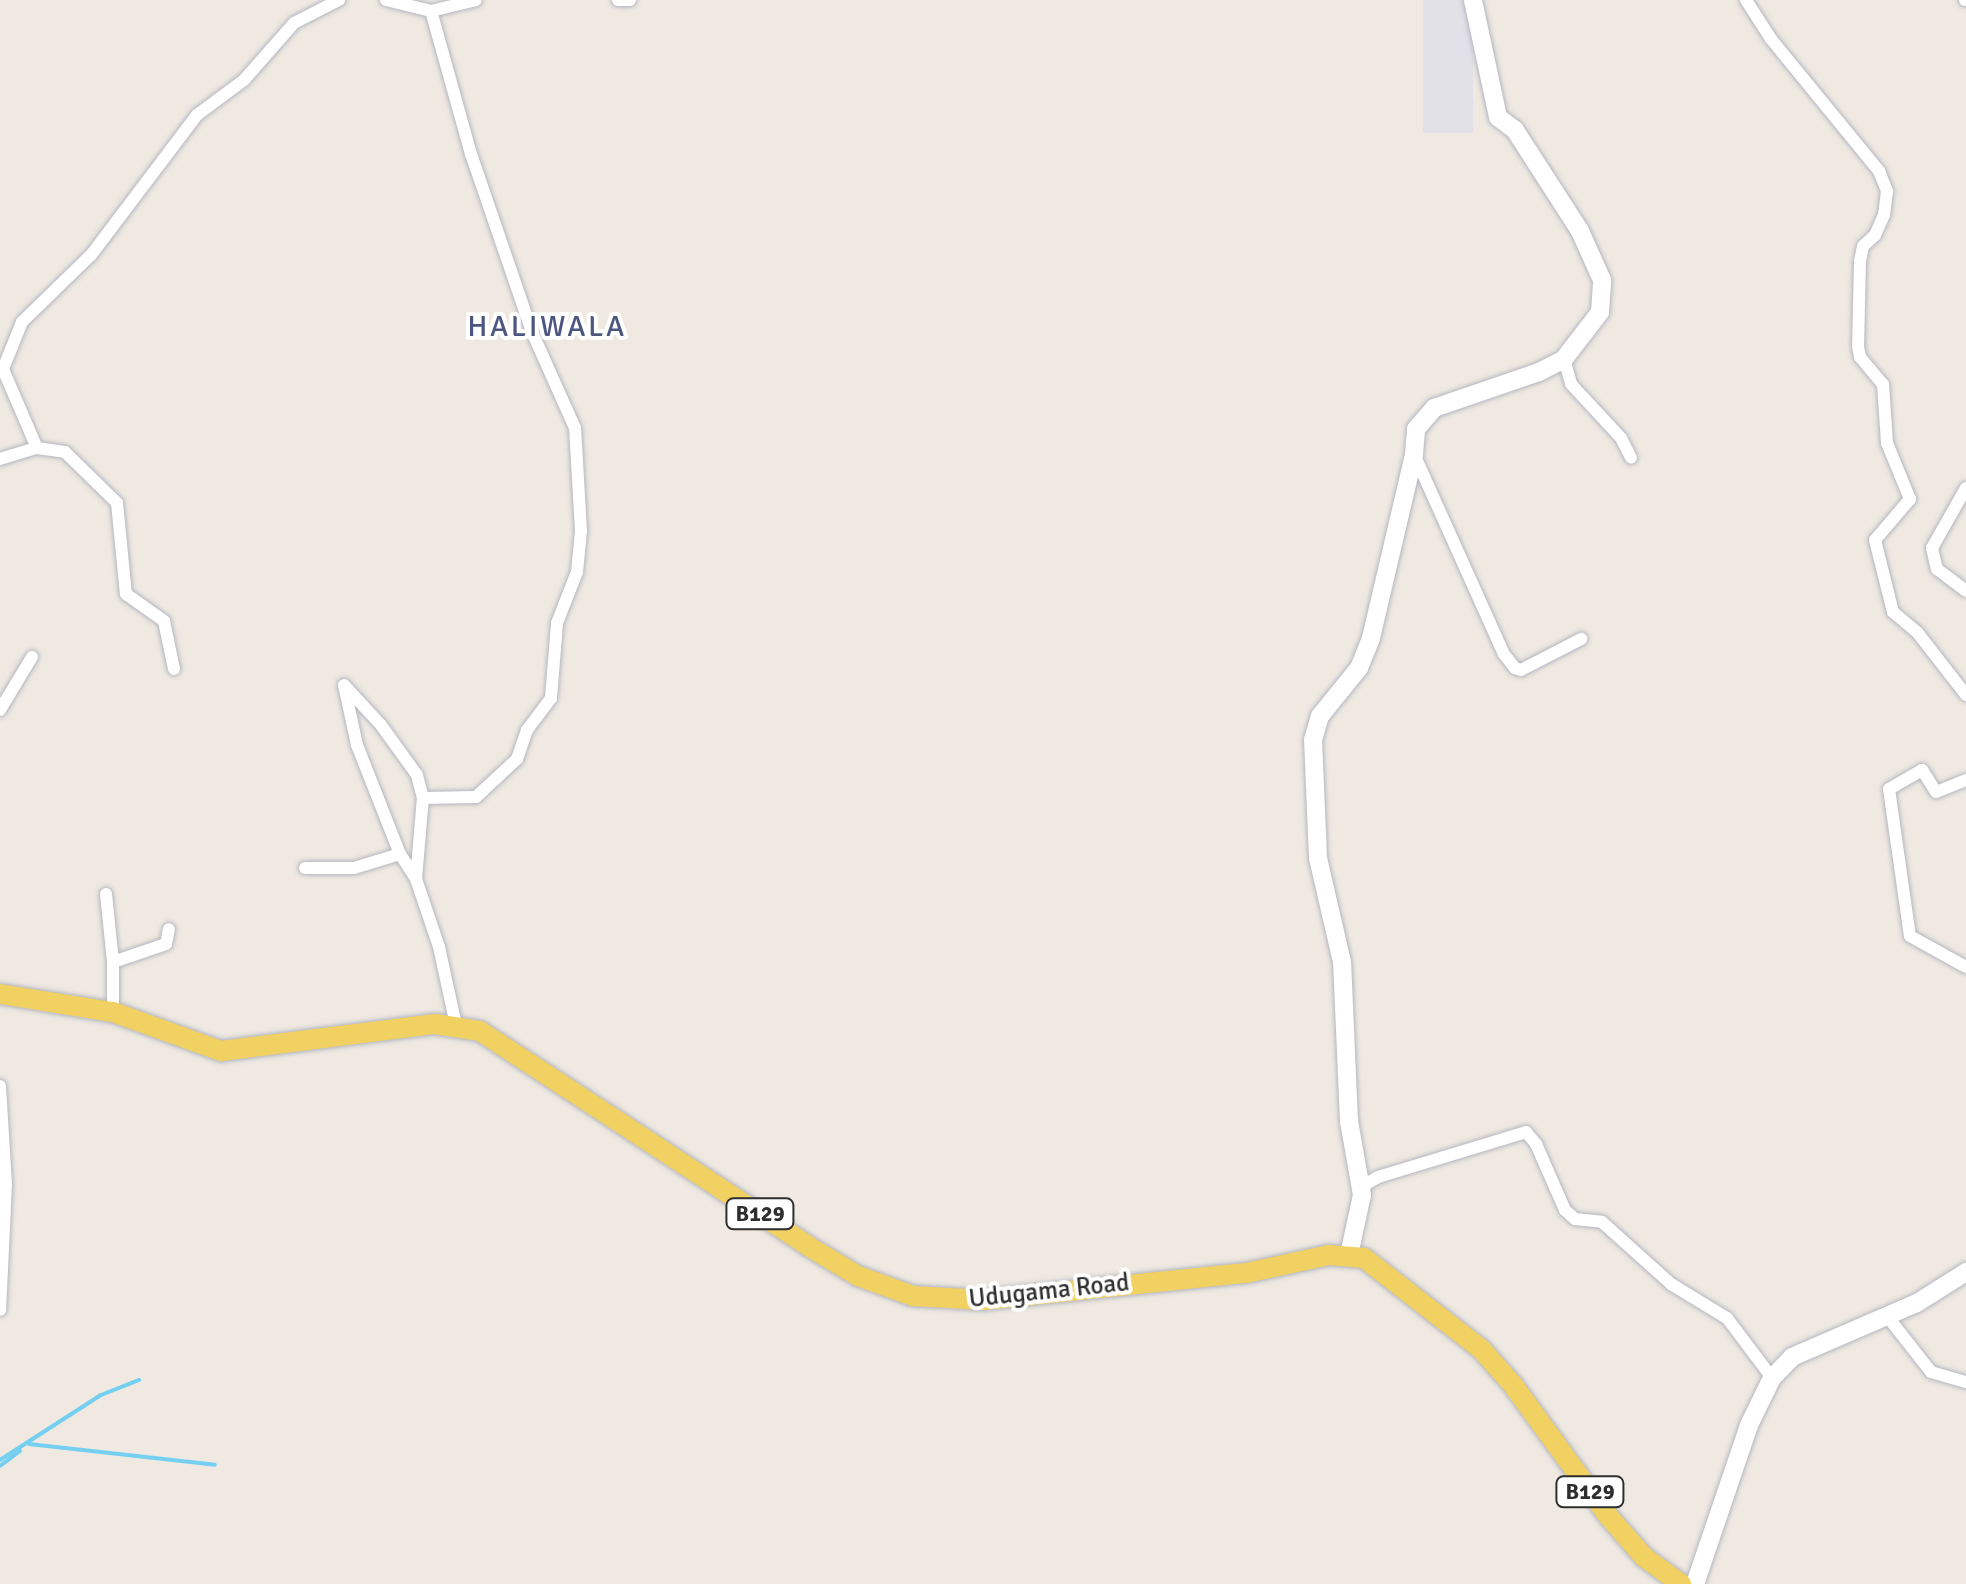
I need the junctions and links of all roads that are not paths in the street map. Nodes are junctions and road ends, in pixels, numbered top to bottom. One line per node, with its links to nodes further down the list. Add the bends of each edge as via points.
1 (339, 0): 10 (street, via 294,23 244,80 197,115 91,255 22,322)
2 (386, 0): 8 (street)
3 (476, 0): 8 (street)
4 (618, 0): 5 (street)
5 (630, 0)
6 (1473, 0): 9 (main road, via 1498,117 1515,130 1580,231 1602,280 1600,312)
7 (1746, 0): 20 (street, via 1887,191 1884,215 1860,261 1858,346 1882,384 1887,443 1910,499 1874,540 1893,612)
8 (431, 11): 23 (street, via 532,332 576,428 581,531 578,572 556,623 551,698 527,730 517,759 476,796)
9 (1564, 359): 12 (main road, via 1434,408 1416,429); 13 (street, via 1571,384 1622,438)
10 (2, 369): 11 (street)
11 (37, 448): 14 (street); 19 (street, via 65,452 117,503 126,594 164,621)
12 (1414, 454): 17 (street, via 1514,668); 35 (main road, via 1371,638 1359,668 1320,716 1312,740 1318,858 1342,962 1349,1122)
13 (1631, 458)
14 (0, 459)
15 (1966, 488): 16 (street, via 1932,548 1936,569)
16 (1966, 591)
17 (1581, 639)
18 (32, 657): 21 (street)
19 (174, 669)
20 (1966, 696)
21 (0, 710)
22 (1966, 780): 30 (street, via 1936,792 1922,770 1889,789 1910,936)
23 (423, 798): 24 (street, via 417,774 344,685 357,745); 26 (street)
24 (400, 854): 25 (street, via 354,868); 26 (street)
25 (305, 868)
26 (416, 878): 33 (street)
27 (106, 894): 29 (street)
28 (169, 929): 29 (street, via 166,944)
29 (113, 962): 32 (street)
30 (1966, 967)
31 (0, 994): 32 (main road, Udugama Road / B129)
32 (113, 1012): 33 (main road, Udugama Road / B129, via 222,1051)
33 (456, 1025): 36 (main road, Udugama Road / B129, via 507,1045 858,1276 913,1296 983,1300)
34 (0, 1086): 38 (street, via 6,1184)
35 (1362, 1195): 36 (main road); 40 (street, via 1378,1177 1526,1132 1564,1210 1602,1222 1671,1284 1727,1318)
36 (1349, 1255): 42 (main road, B129, via 1388,1273 1481,1349 1609,1518 1644,1557)
37 (1966, 1272): 39 (main road)
38 (0, 1310)
39 (1887, 1316): 40 (main road, via 1792,1357); 41 (street, via 1931,1372)
40 (1772, 1378): 43 (main road, via 1749,1425)
41 (1966, 1382)
42 (1681, 1584)
43 (1695, 1584)

